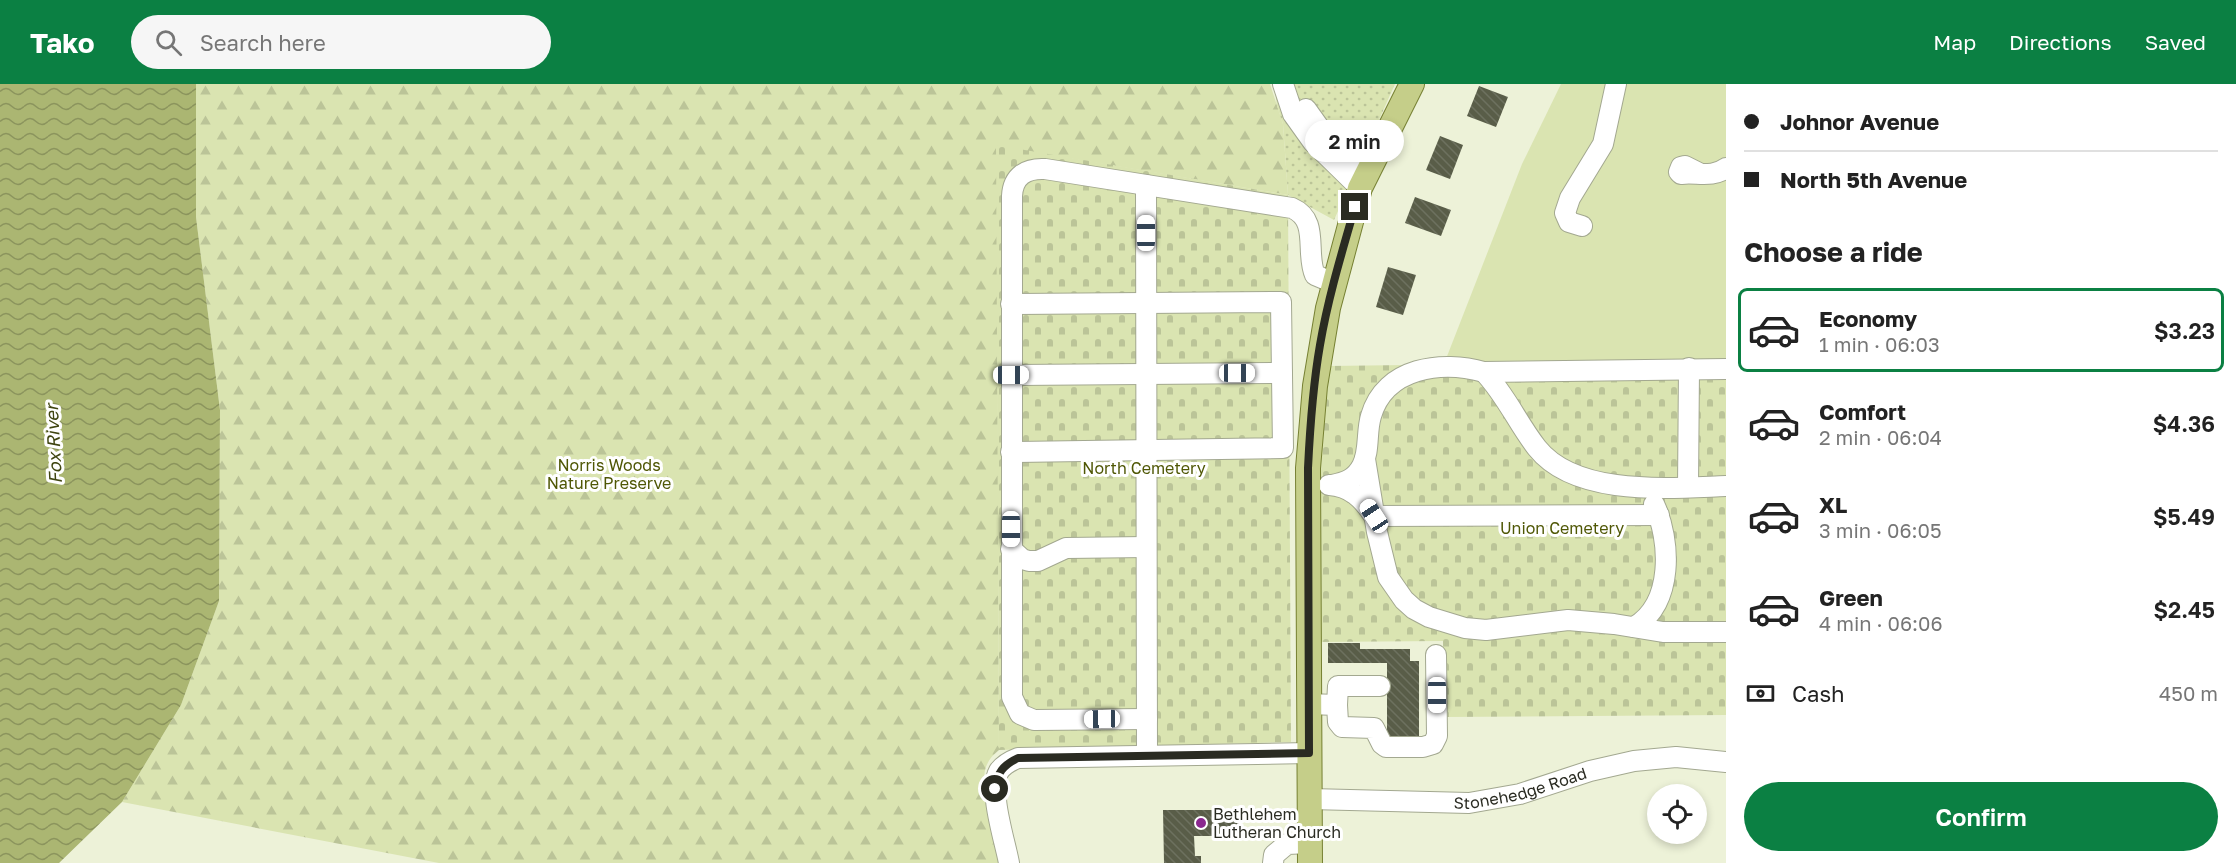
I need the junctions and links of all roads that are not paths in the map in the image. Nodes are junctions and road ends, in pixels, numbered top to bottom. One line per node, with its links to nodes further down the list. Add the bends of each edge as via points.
1 (1283, 84): 7 (street, via 1293,114 1313,142)
2 (1292, 84): 7 (street, via 1321,130)
3 (1412, 84): 7 (main road)
4 (1616, 84): 9 (street, via 1603,144 1565,213 1569,222)
5 (1726, 168): 6 (street)
6 (1699, 173)
7 (1364, 179): 10 (main road)
8 (1146, 185): 10 (street, via 1298,211 1311,236 1313,272); 11 (street, via 1045,168 1030,169 1018,176 1012,188); 12 (street)
9 (1582, 226)
10 (1334, 283): 23 (main road, via 1320,345 1310,425)
11 (1011, 304): 12 (street); 18 (street)
12 (1146, 304): 16 (street, via 1281,302); 17 (street)
13 (1689, 368): 14 (street); 15 (street); 26 (street)
14 (1726, 369)
15 (1484, 372): 21 (street, via 1424,368 1394,381 1373,408); 25 (street, via 1544,456 1575,474)
16 (1282, 373): 17 (street); 19 (street, via 1282,448)
17 (1146, 374): 18 (street); 19 (street)
18 (1011, 375): 20 (street)
19 (1146, 451): 20 (street); 29 (street)
20 (1011, 452): 30 (street)
21 (1365, 459): 22 (street, via 1353,478); 28 (street)
22 (1332, 485): 23 (street); 28 (street, via 1359,497)
23 (1308, 486): 35 (main road)
24 (1726, 486): 26 (street)
25 (1638, 487): 26 (street); 27 (street)
26 (1688, 487)
27 (1659, 515): 28 (street); 31 (street, via 1664,540 1664,579 1655,604)
28 (1374, 516): 31 (street, via 1388,577 1404,600 1429,617 1486,630 1568,620)
29 (1146, 547): 30 (street, via 1066,548 1038,561 1022,559); 37 (street)
30 (1011, 549): 37 (street, via 1011,689 1020,714 1034,720)
31 (1634, 627): 32 (street)
32 (1726, 632)
33 (1436, 655): 36 (street, via 1437,736 1433,744 1386,747 1374,728 1342,727)
34 (1380, 686): 36 (street, via 1338,686)
35 (1308, 704): 36 (street); 38 (main road)
36 (1337, 705)
37 (1147, 718): 39 (street)
38 (1309, 753): 39 (street); 41 (main road)
39 (1147, 755): 43 (street, via 1033,756 1007,762 996,779 995,789)
40 (1726, 762): 41 (street, Stonehedge Road, via 1676,757 1634,761 1521,794 1469,802)
41 (1310, 799): 42 (main road)
42 (1310, 853): 44 (street, via 1287,844 1274,855)
43 (1009, 863)
44 (1273, 863)

